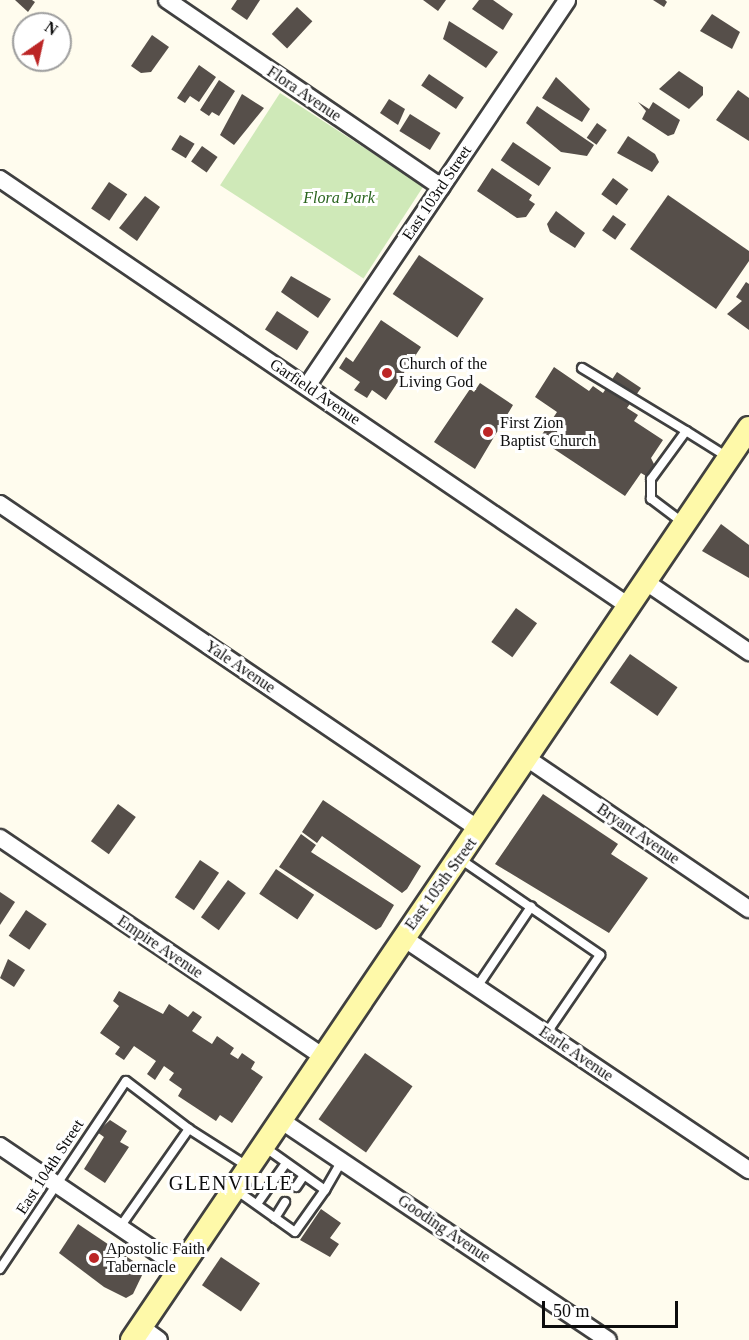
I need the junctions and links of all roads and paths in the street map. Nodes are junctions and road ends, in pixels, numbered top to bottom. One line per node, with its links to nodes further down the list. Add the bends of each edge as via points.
1 (167, 0): 4 (street, Flora Avenue)
2 (567, 0): 4 (street, East 103rd Street)
3 (0, 179): 6 (street, Garfield Avenue)
4 (441, 187): 6 (street, East 103rd Street)
5 (582, 368): 8 (lane)
6 (307, 386): 13 (street, Garfield Avenue)
7 (749, 428): 9 (main road, East 105th Street)
8 (686, 431): 9 (lane); 11 (lane, via 647,490)
9 (729, 458): 11 (main road, East 105th Street)
10 (0, 504): 16 (street, Yale Avenue)
11 (685, 524): 12 (main road, East 105th Street)
12 (646, 582): 13 (main road, East 105th Street); 14 (street)
13 (630, 607): 15 (main road, East 105th Street)
14 (749, 651)
15 (528, 759): 16 (main road, East 105th Street); 20 (street, Bryant Avenue)
16 (480, 830): 18 (main road, East 105th Street)
17 (0, 838): 24 (street, Empire Avenue)
18 (459, 858): 19 (lane); 21 (main road, East 105th Street)
19 (531, 907): 22 (lane); 23 (lane, via 600,955)
20 (749, 909)
21 (402, 937): 22 (street, Earle Avenue); 24 (main road, East 105th Street)
22 (477, 987): 23 (street, Earle Avenue)
23 (546, 1034): 32 (street, Earle Avenue)
24 (321, 1055): 25 (main road, East 105th Street)
25 (279, 1119): 27 (main road, East 105th Street); 29 (street, Gooding Avenue)
26 (189, 1129): 31 (lane); 34 (lane, East 104th Street, via 126,1082); 41 (lane)
27 (262, 1145): 30 (lane); 31 (main road, East 105th Street)
28 (0, 1146): 34 (street)
29 (342, 1161): 37 (lane); 45 (street, Gooding Avenue)
30 (286, 1163): 33 (lane); 39 (lane)
31 (247, 1166): 36 (main road, East 105th Street)
32 (749, 1170)
33 (304, 1175): 35 (lane); 37 (lane)
34 (57, 1184): 41 (street); 43 (lane, East 104th Street)
35 (296, 1187)
36 (233, 1188): 39 (lane); 42 (main road, East 105th Street)
37 (324, 1190): 40 (lane, via 295,1232)
38 (285, 1202): 40 (lane)
39 (257, 1204): 40 (lane)
40 (275, 1218)
41 (120, 1227): 42 (street)
42 (179, 1267): 44 (main road, East 105th Street)
43 (0, 1269)
44 (144, 1336)
45 (608, 1340)

